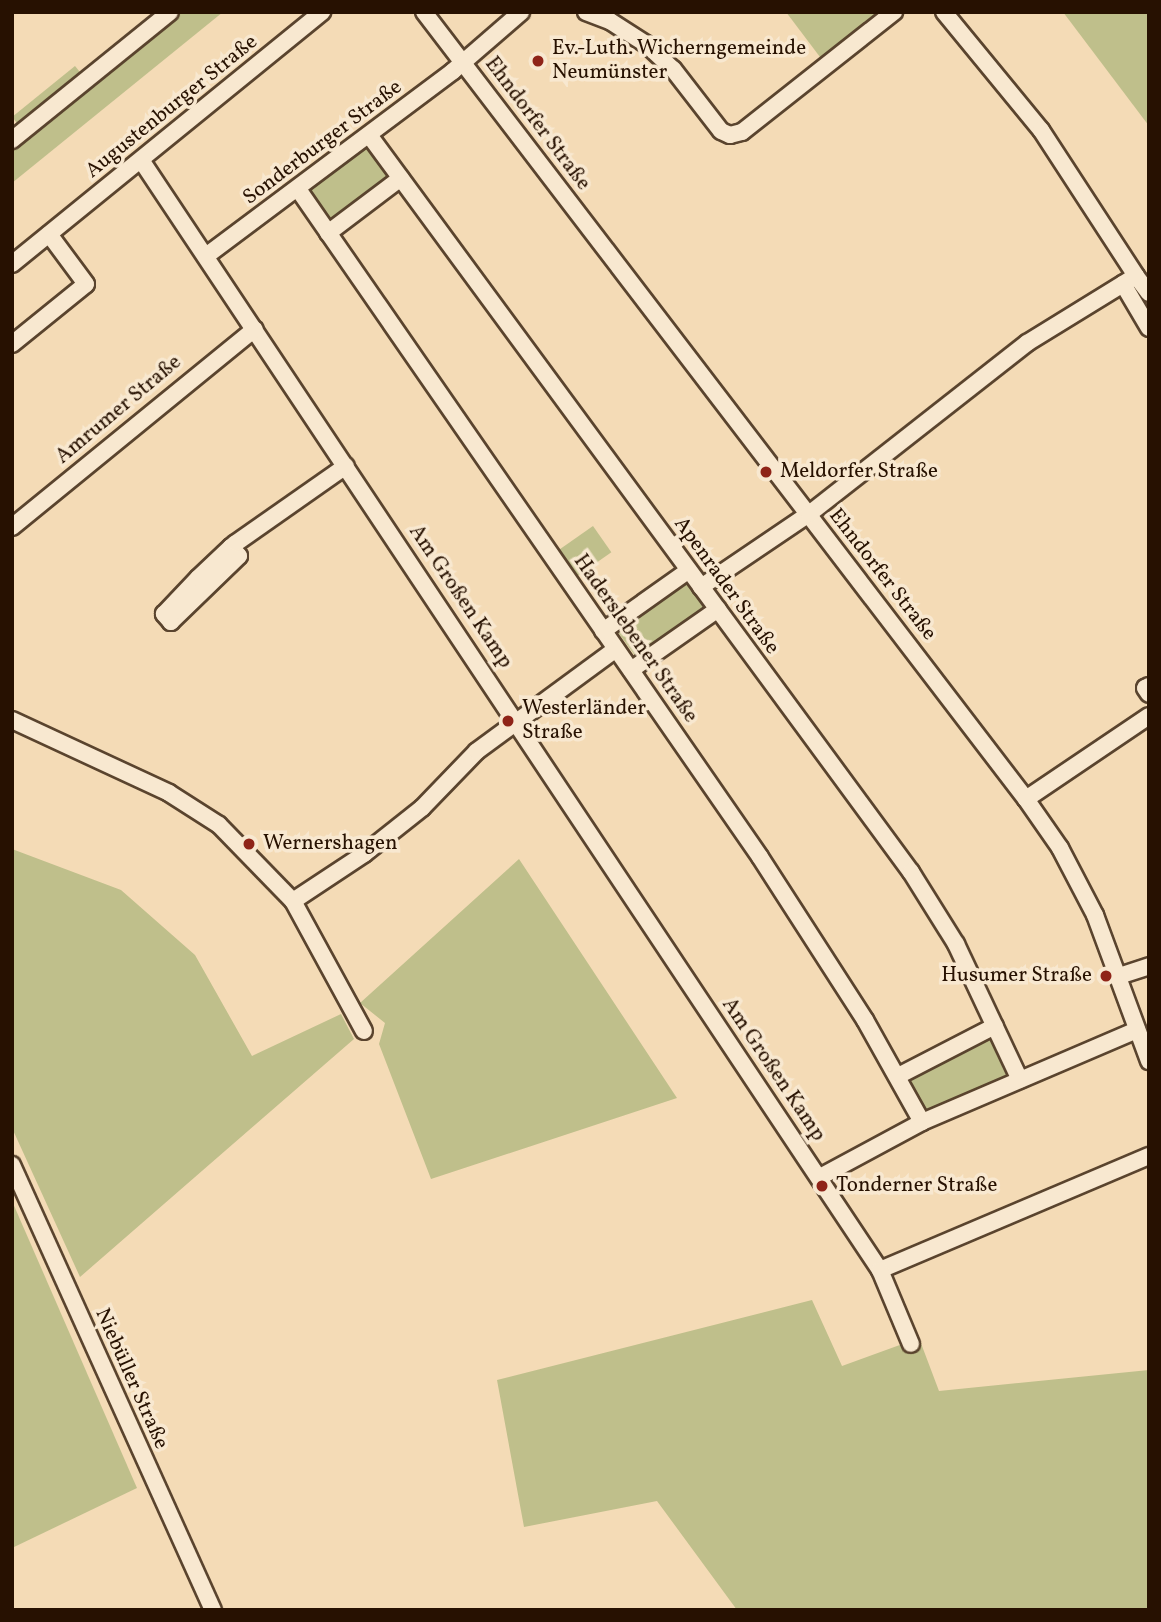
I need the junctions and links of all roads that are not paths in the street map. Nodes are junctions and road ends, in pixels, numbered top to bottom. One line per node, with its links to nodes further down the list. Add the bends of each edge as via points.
1 (170, 12): 10 (street)
2 (322, 12): 11 (street, Augustenburger Straße)
3 (424, 12): 8 (street, Ehndorfer Straße)
4 (521, 12): 8 (street, Sonderburger Straße)
5 (586, 12): 6 (street, via 646,44 730,135 742,132)
6 (894, 12)
7 (944, 12): 18 (street, via 1041,130)
8 (464, 63): 9 (street, Sonderburger Straße); 24 (street, Ehndorfer Straße)
9 (369, 135): 12 (street, Apenrader Straße); 13 (street, Sonderburger Straße)
10 (12, 140)
11 (141, 160): 15 (street, Augustenburger Straße); 16 (street, Am Großen Kamp)
12 (401, 178): 14 (street); 27 (street, Apenrader Straße)
13 (298, 190): 14 (street, Haderslebener Straße); 16 (street, Sonderburger Straße)
14 (328, 233): 30 (street, Haderslebener Straße)
15 (49, 234): 17 (street, Augustenburger Straße); 22 (street, via 86,284)
16 (206, 256): 21 (street, Am Großen Kamp)
17 (12, 264)
18 (1129, 280): 19 (street); 20 (street); 24 (street, via 1027,343)
19 (1149, 293)
20 (1149, 328)
21 (255, 329): 23 (street, Am Großen Kamp); 25 (street, Amrumer Straße)
22 (12, 344)
23 (346, 466): 26 (street); 37 (street, Am Großen Kamp)
24 (809, 514): 28 (street); 38 (street, Ehndorfer Straße)
25 (12, 527)
26 (231, 547): 26 (street, via 239,556 172,622 164,614)
27 (689, 570): 28 (street, Apenrader Straße); 30 (street)
28 (701, 587): 29 (street, Apenrader Straße)
29 (718, 610): 32 (street); 42 (street, Apenrader Straße, via 917,881 956,944)
30 (603, 631): 31 (street, Haderslebener Straße)
31 (616, 649): 32 (street, Haderslebener Straße); 37 (street)
32 (631, 670): 46 (street, Haderslebener Straße, via 824,953)
33 (1149, 685): 34 (street)
34 (1149, 694)
35 (1149, 716): 38 (street)
36 (12, 720): 39 (street, via 158,788 219,825)
37 (518, 721): 39 (street, via 477,751 422,808); 51 (street, Am Großen Kamp, via 541,764)
38 (1026, 799): 41 (street, Ehndorfer Straße, via 1060,849 1095,915)
39 (293, 901): 44 (street)
40 (1149, 966): 41 (street)
41 (1119, 976): 43 (street, Ehndorfer Straße)
42 (995, 1026): 46 (street); 47 (street, Apenrader Straße)
43 (1137, 1030): 45 (street, Ehndorfer Straße); 47 (street)
44 (363, 1031)
45 (1149, 1062)
46 (898, 1076): 48 (street, Haderslebener Straße)
47 (1020, 1080): 48 (street)
48 (922, 1122): 51 (street)
49 (1149, 1156): 52 (street)
50 (12, 1166): 54 (street, Niebüller Straße)
51 (820, 1177): 52 (street, Am Großen Kamp)
52 (880, 1270): 53 (street, Am Großen Kamp)
53 (911, 1344)
54 (213, 1610)

